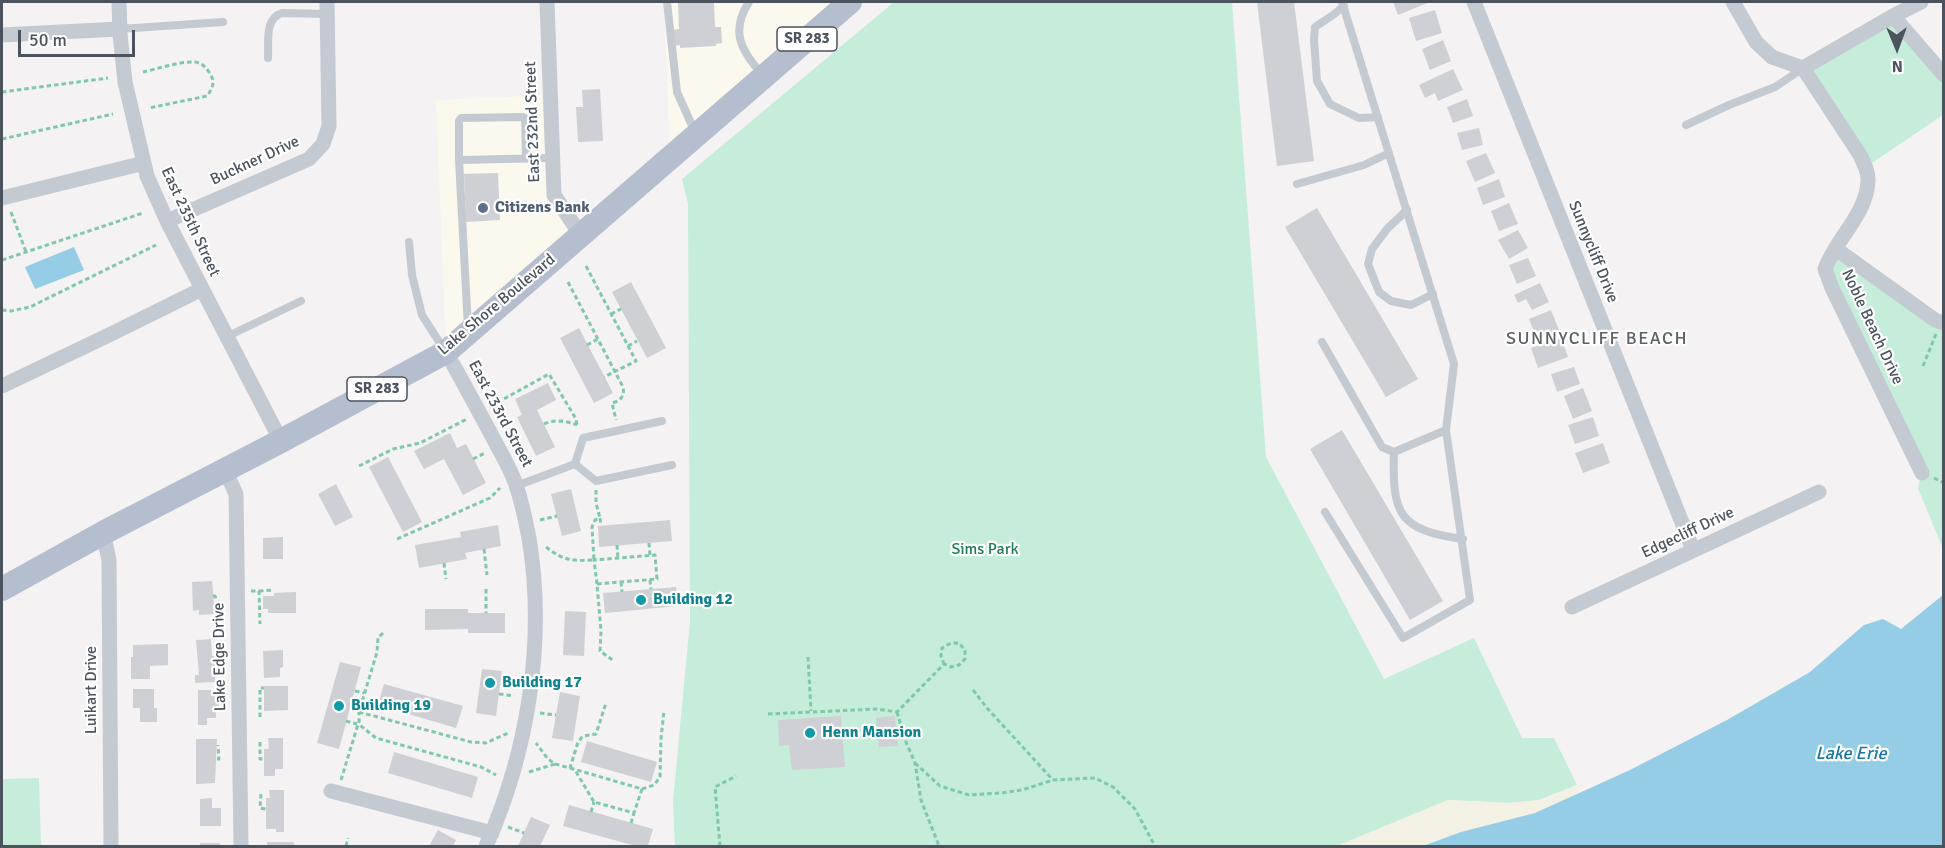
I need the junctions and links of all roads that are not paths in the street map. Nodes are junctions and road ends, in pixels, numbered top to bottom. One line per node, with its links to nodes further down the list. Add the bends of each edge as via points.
1 (119, 2): 13 (street, East 235th Street)
2 (547, 2): 24 (street, East 232nd Street)
3 (666, 2): 21 (lane, via 677,92)
4 (749, 2): 18 (lane, via 741,14 739,37 748,58)
5 (1474, 2): 56 (street, Sunnycliff Drive)
6 (1733, 2): 16 (street, via 1756,42 1772,57)
7 (1921, 2): 11 (street)
8 (842, 4): 18 (main road, Lake Shore Boulevard / SR 283)
9 (1343, 4): 19 (lane); 19 (lane, via 1315,27 1317,81 1330,104 1359,118)
10 (327, 8): 15 (lane, via 276,15 270,25); 30 (street, Buckner Drive, via 329,126 323,144 309,159)
11 (1893, 16): 16 (street); 17 (street)
12 (223, 22): 13 (lane)
13 (119, 29): 14 (street); 26 (street, East 235th Street, via 125,82)
14 (2, 35)
15 (268, 57)
16 (1803, 68): 20 (lane, via 1775,87); 33 (street, Noble Beach Drive, via 1866,167 1864,199)
17 (1944, 75)
18 (764, 76): 21 (main road, Lake Shore Boulevard / SR 283)
19 (1378, 117): 22 (lane)
20 (1686, 125)
21 (696, 135): 31 (main road, Lake Shore Boulevard / SR 283)
22 (1389, 153): 27 (lane, via 1364,165); 29 (lane)
23 (526, 158): 24 (lane); 25 (lane); 25 (lane, via 525,118 461,118)
24 (552, 158): 31 (street, East 232nd Street, via 554,195)
25 (459, 160): 38 (lane)
26 (144, 163): 28 (street); 30 (street, East 235th Street)
27 (1297, 184)
28 (4, 197)
29 (1407, 210): 35 (lane); 35 (lane, via 1372,249 1368,264 1379,292 1391,301 1411,305)
30 (167, 221): 34 (street, East 235th Street)
31 (580, 234): 38 (main road, Lake Shore Boulevard / SR 283)
32 (409, 242): 41 (lane, via 422,315)
33 (1836, 249): 37 (street); 50 (street, Noble Beach Drive, via 1825,269 1832,288)
34 (202, 289): 39 (street, East 235th Street); 42 (street)
35 (1433, 294): 44 (lane, via 1454,364)
36 (301, 301): 39 (lane)
37 (1942, 323)
38 (468, 332): 41 (main road, Lake Shore Boulevard / SR 283)
39 (226, 337): 45 (street, East 235th Street)
40 (1322, 342): 46 (lane, via 1382,447)
41 (446, 352): 45 (main road, Lake Shore Boulevard / SR 283); 51 (street, East 233rd Street, via 513,477)
42 (2, 386)
43 (662, 421): 47 (lane, via 583,438)
44 (1446, 430): 46 (lane); 55 (lane)
45 (281, 441): 49 (main road, Lake Shore Boulevard / SR 283)
46 (1394, 452): 55 (lane, via 1395,493 1405,519 1431,533)
47 (575, 464): 48 (lane, via 596,481); 51 (lane)
48 (672, 465)
49 (225, 470): 54 (main road, Lake Shore Boulevard / SR 283); 62 (street, Lake Edge Drive, via 236,494)
50 (1922, 472)
51 (510, 485): 60 (street, East 233rd Street, via 525,515 534,578 532,670 518,752)
52 (1819, 492): 56 (street, Edgecliff Drive)
53 (1325, 512): 55 (lane, via 1403,638 1470,600)
54 (103, 533): 57 (main road, Lake Shore Boulevard / SR 283); 61 (street, Luikart Drive, via 109,560)
55 (1462, 539)
56 (1693, 550): 58 (street, Edgecliff Drive)
57 (2, 589)
58 (1572, 607)
59 (334, 792): 60 (street)
60 (495, 835)
61 (111, 846)
62 (241, 846)

